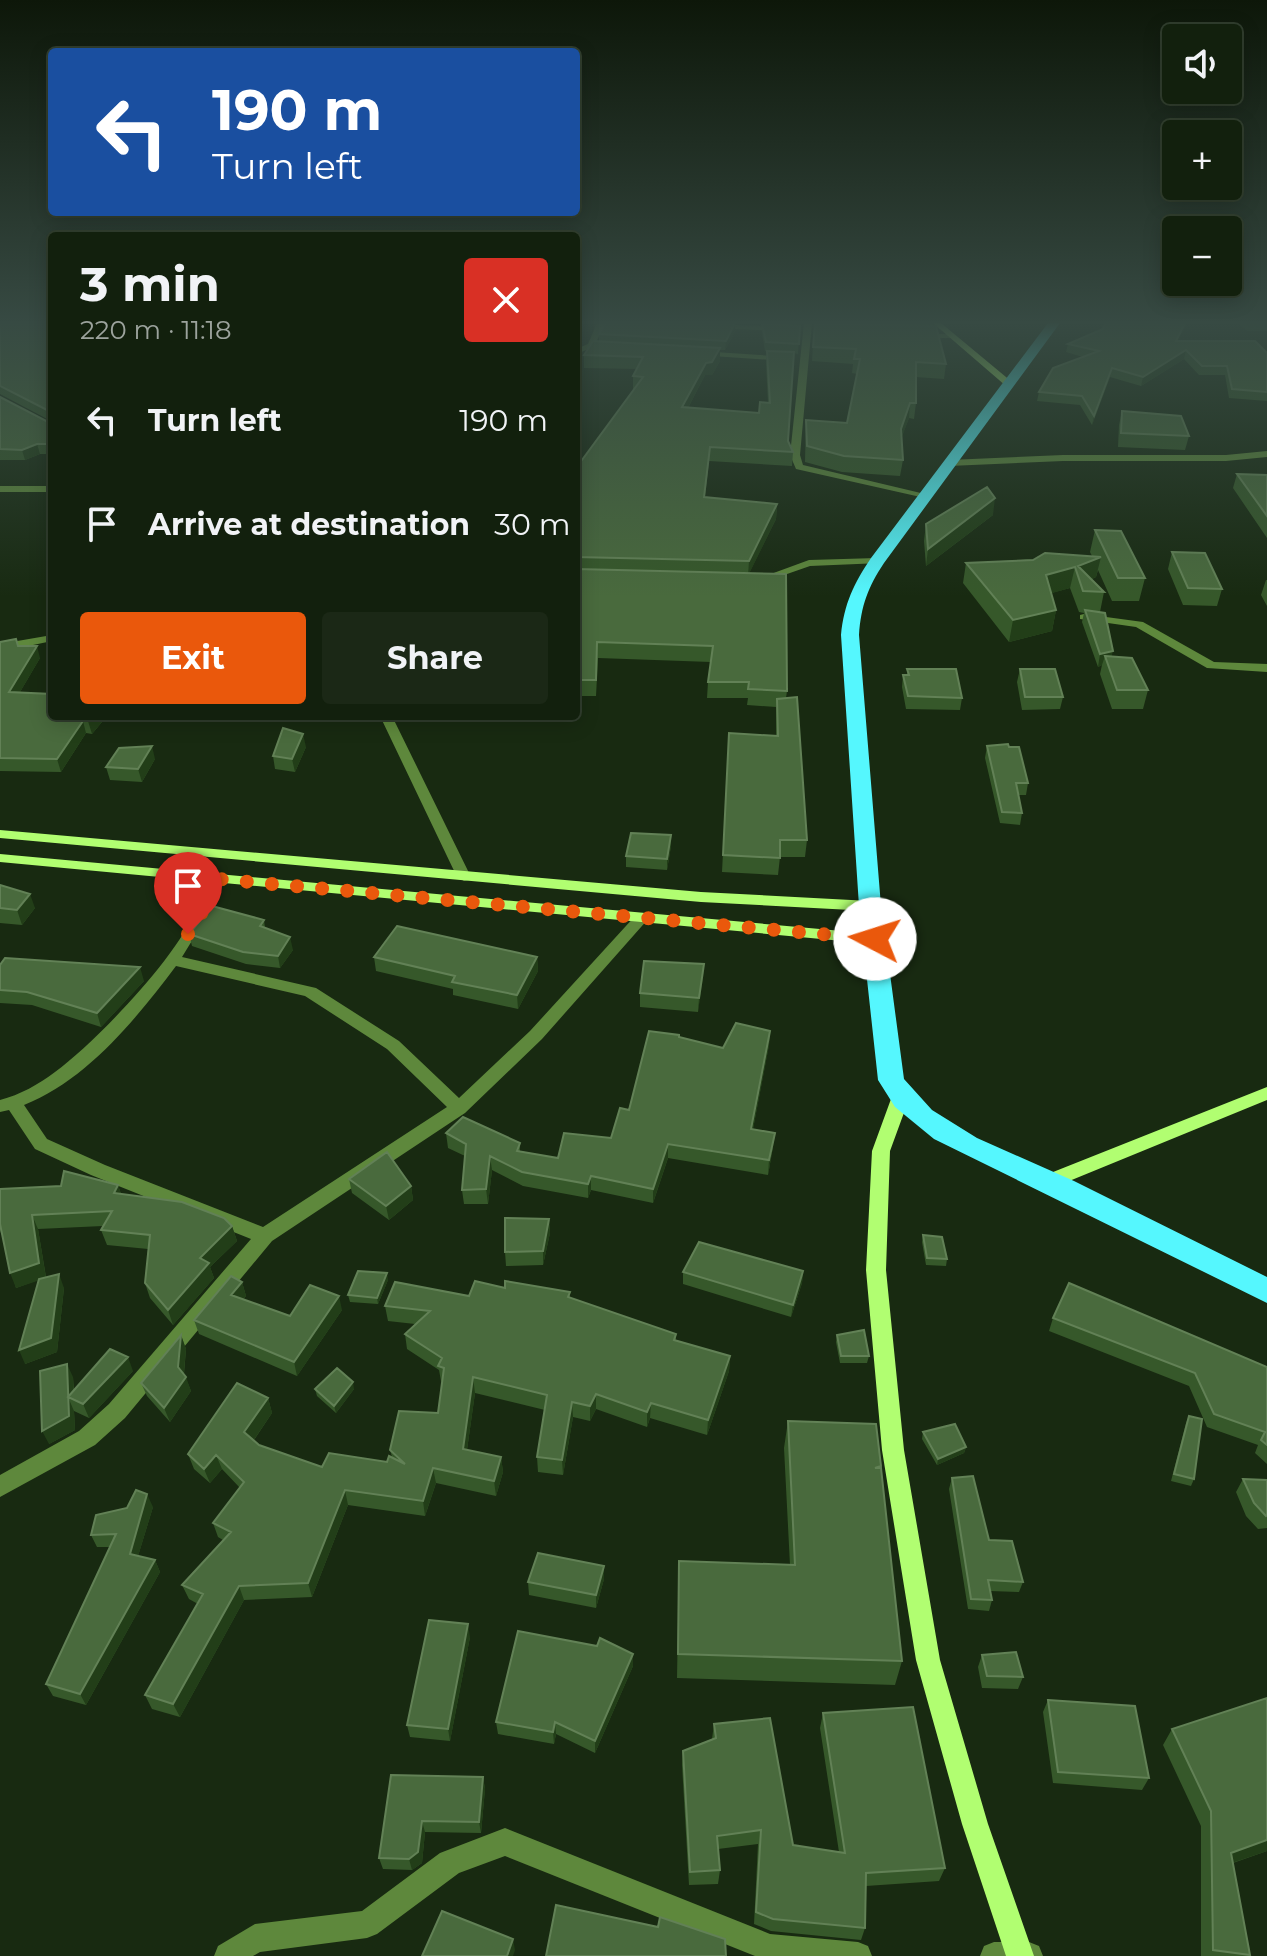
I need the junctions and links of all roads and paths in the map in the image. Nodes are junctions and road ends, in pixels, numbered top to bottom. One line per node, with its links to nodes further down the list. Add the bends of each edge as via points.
1 (799, 414): 7 (street, via 799,467)
2 (986, 414): 4 (highway)
3 (1267, 454): 4 (street)
4 (949, 463): 7 (highway)
5 (0, 489): 6 (street)
6 (48, 489)
7 (922, 496): 8 (highway)
8 (877, 561): 9 (street, via 809,563); 19 (highway, via 860,587 850,635)
9 (743, 584)
10 (1084, 617): 13 (street, via 1139,624 1211,665)
11 (48, 639): 12 (street)
12 (0, 648)
13 (1267, 668)
14 (388, 720): 17 (street)
15 (0, 834): 17 (street)
16 (0, 858): 18 (street)
17 (464, 877): 19 (street)
18 (207, 878): 20 (street); 22 (street, via 204,909)
19 (870, 906): 21 (highway)
20 (641, 918): 21 (street); 26 (street, via 536,1035)
21 (875, 939): 24 (highway, via 891,1080)
22 (173, 960): 25 (street, via 61,1077); 26 (street, via 310,992 393,1045)
23 (1267, 1093): 27 (street)
24 (900, 1099): 27 (highway, via 976,1149); 33 (street, via 881,1151 876,1270 893,1450 928,1660)
25 (6, 1104): 28 (street, via 41,1144)
26 (459, 1108): 28 (street)
27 (1050, 1181): 29 (highway)
28 (265, 1236): 30 (street, via 117,1411 87,1438)
29 (1267, 1291)
30 (0, 1487)
31 (228, 1956): 32 (street, via 255,1938 367,1924 450,1863 505,1842 770,1948)
32 (858, 1956)
33 (1016, 1956)

